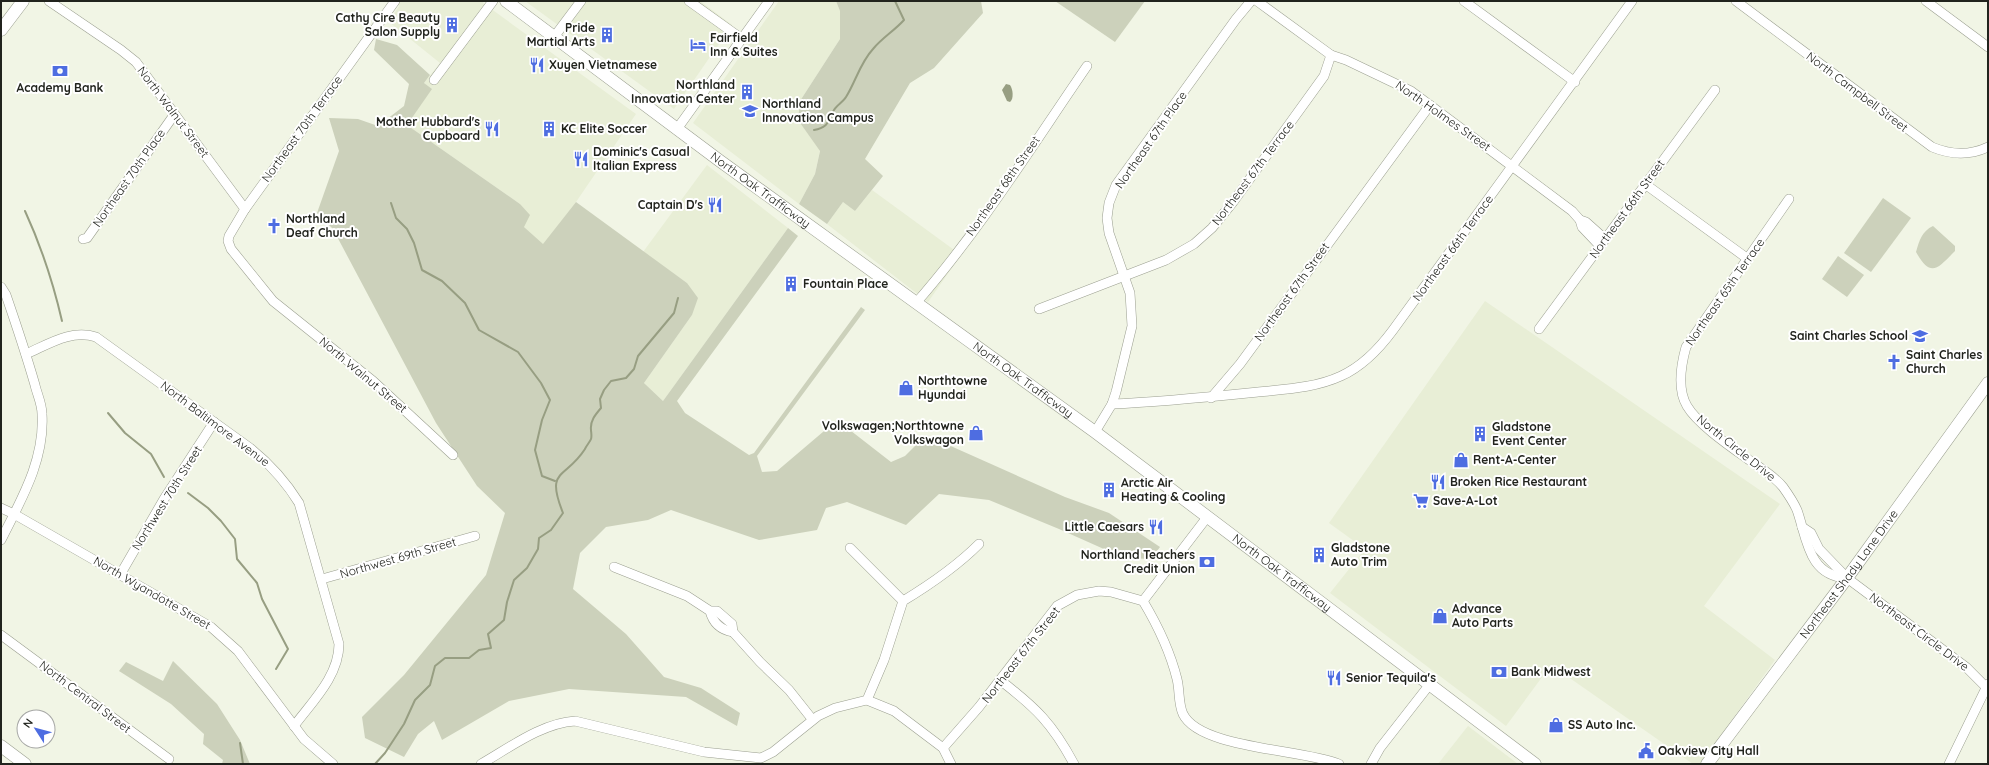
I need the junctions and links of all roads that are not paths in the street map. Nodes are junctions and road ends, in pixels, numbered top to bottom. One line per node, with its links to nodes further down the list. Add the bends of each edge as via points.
1 (23, 1): 15 (main road)
2 (49, 1): 25 (street, North Walnut Street, via 136,62)
3 (395, 1): 31 (street, Northeast 70th Terrace)
4 (492, 1): 21 (street)
5 (506, 1): 16 (main road, North Oak Trafficway)
6 (581, 1): 16 (street)
7 (689, 1): 17 (street)
8 (770, 1): 17 (street)
9 (1251, 1): 36 (street, Northeast 67th Place, via 1116,185 1109,203 1107,218 1109,233)
10 (1257, 1): 19 (street, North Holmes Street)
11 (1464, 1): 22 (street)
12 (1632, 1): 22 (street, Northeast 66th Terrace)
13 (1736, 1): 27 (street, North Campbell Street, via 1932,147 1962,154)
14 (1926, 1): 18 (street)
15 (1, 30)
16 (554, 37): 26 (main road, North Oak Trafficway)
17 (742, 39): 26 (street)
18 (1988, 47)
19 (1330, 55): 24 (street, North Holmes Street, via 1394,81); 36 (street, Northeast 67th Terrace, via 1324,76 1212,228 1181,252)
20 (1087, 66): 38 (street, Northeast 68th Street, via 1009,180)
21 (434, 80)
22 (1575, 82): 28 (street, Northeast 66th Terrace)
23 (1715, 90): 29 (street, Northeast 66th Street)
24 (1430, 105): 28 (street, North Holmes Street); 44 (street, Northeast 67th Street, via 1240,364)
25 (174, 116): 31 (street, North Walnut Street); 32 (street, Northeast 70th Place, via 87,238)
26 (677, 130): 38 (main road, North Oak Trafficway)
27 (1988, 147)
28 (1512, 166): 33 (street, North Holmes Street, via 1567,206 1580,220 1586,222); 44 (street, Northeast 66th Terrace, via 1394,330 1368,360 1342,376 1325,382 1291,389)
29 (1645, 184): 33 (street, Northeast 66th Street); 34 (street)
30 (1789, 199): 34 (street, Northeast 65th Terrace)
31 (245, 209): 35 (street, Northeast 70th Terrace, via 228,241)
32 (83, 239)
33 (1602, 243): 40 (street, Northeast 66th Street)
34 (1748, 258): 43 (street, Northeast 65th Terrace, via 1686,347 1682,360)
35 (240, 261): 48 (street, North Walnut Street, via 277,305 373,381)
36 (1123, 276): 39 (street, Northeast 67th Terrace); 45 (street, Northeast 67th Place, via 1131,298 1132,326)
37 (1, 287): 41 (street, via 6,294)
38 (916, 303): 47 (main road, North Oak Trafficway)
39 (1039, 309)
40 (1539, 329)
41 (26, 354): 46 (street, North Baltimore Avenue, via 69,335 96,337); 50 (street, via 42,413 42,430 36,463)
42 (1988, 383): 58 (main road, Northeast Shady Lane Drive)
43 (1682, 391): 58 (street, North Circle Drive, via 1687,407 1697,418 1776,479 1793,502 1805,542 1814,560 1824,570 1840,578)
44 (1211, 398): 45 (street)
45 (1112, 404): 47 (street, Northeast 67th Place)
46 (214, 422): 57 (street, Northwest 70th Street, via 164,499); 59 (street, North Baltimore Avenue, via 264,460 300,503)
47 (1095, 432): 51 (main road, North Oak Trafficway)
48 (453, 455)
49 (1, 508): 50 (street, North Wyandotte Street)
50 (14, 514): 53 (street); 57 (street, North Wyandotte Street)
51 (1208, 516): 61 (street); 64 (main road, North Oak Trafficway)
52 (475, 536): 59 (street, Northwest 69th Street)
53 (1, 540)
54 (979, 544): 60 (street, via 959,563)
55 (850, 548): 60 (street)
56 (614, 567): 67 (street, via 687,596 710,611 717,611 732,624 733,632 789,690)
57 (120, 574): 68 (street, North Wyandotte Street, via 193,616 228,641)
58 (1847, 578): 65 (street, Northeast Circle Drive, via 1966,667); 81 (main road, Northeast Shady Lane Drive)
59 (322, 579): 68 (street, North Baltimore Avenue, via 338,639 338,659 325,685)
60 (903, 601): 66 (street, via 884,660)
61 (1143, 601): 63 (street, Northeast 67th Street, via 1099,591 1066,600 1057,606); 78 (street, via 1166,646 1180,693 1180,708 1192,725 1233,743 1312,755)
62 (1, 635): 71 (street, North Central Street)
63 (1000, 680): 70 (street, Northeast 67th Street); 77 (street, via 1050,725)
64 (1430, 684): 79 (street, via 1380,748); 80 (main road, North Oak Trafficway)
65 (1987, 687): 82 (street)
66 (867, 700): 67 (street, via 834,708); 70 (street, via 894,711)
67 (812, 719): 72 (street)
68 (294, 726): 74 (street)
69 (1, 746): 73 (main road)
70 (944, 748): 76 (street)
71 (169, 759)
72 (760, 761): 75 (street, via 704,752 575,721 543,728)
73 (25, 764)
74 (333, 764)
75 (481, 764)
76 (951, 764)
77 (1074, 764)
78 (1339, 764)
79 (1371, 764)
80 (1535, 764)
81 (1707, 764)
82 (1949, 764)

